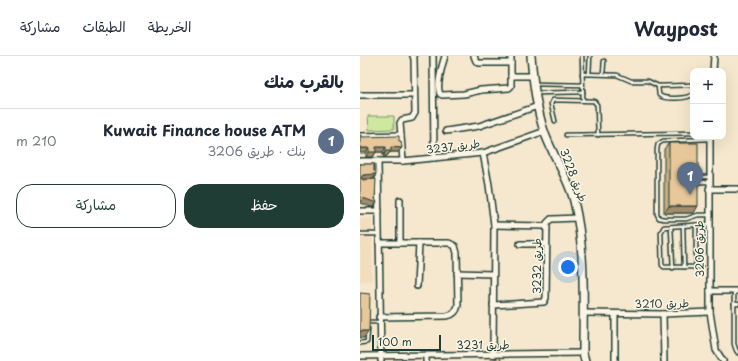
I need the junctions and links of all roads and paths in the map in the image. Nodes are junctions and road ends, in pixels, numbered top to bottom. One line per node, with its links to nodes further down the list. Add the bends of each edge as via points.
1 (413, 56): 25 (street)
2 (433, 56): 40 (street)
3 (445, 56): 16 (street, via 438,91 441,95 507,89 511,86)
4 (474, 56): 11 (street, via 479,63)
5 (511, 56): 11 (street)
6 (531, 56): 17 (street, طريق 3228)
7 (582, 56): 13 (lane)
8 (590, 56): 14 (lane)
9 (714, 56): 12 (street)
10 (604, 61): 15 (lane)
11 (511, 63): 16 (street)
12 (713, 68)
13 (582, 74): 14 (lane); 19 (lane)
14 (589, 74): 15 (lane)
15 (603, 74): 21 (lane, via 620,76 631,81 648,81)
16 (511, 76): 17 (street)
17 (533, 76): 18 (street, طريق 3228)
18 (534, 84): 19 (lane); 23 (street, طريق 3228)
19 (582, 84): 22 (lane)
20 (690, 85): 21 (lane)
21 (658, 86): 26 (lane, via 659,95 663,98)
22 (582, 92): 23 (lane); 27 (lane)
23 (535, 93): 28 (street, طريق 3228)
24 (360, 95): 25 (street)
25 (413, 95): 33 (street, via 414,115 400,122)
26 (690, 96)
27 (583, 100): 29 (lane, via 552,101); 35 (lane, via 592,100 596,103)
28 (538, 106): 30 (street, via 479,126); 31 (street, طريق 3228)
29 (555, 121)
30 (446, 131)
31 (544, 131): 39 (street, طريق 3237); 53 (street, طريق 3228, via 573,200)
32 (690, 133): 35 (lane)
33 (401, 135): 36 (street); 43 (street)
34 (566, 135): 35 (lane)
35 (598, 135)
36 (360, 136)
37 (690, 139): 52 (lane, via 663,141 658,144 657,214 662,219)
38 (710, 140): 45 (street, طريق 3206)
39 (482, 153): 40 (street, طريق 3237); 55 (street)
40 (434, 158): 43 (street, طريق 3237)
41 (360, 161): 42 (street, طريق 3237)
42 (378, 161): 43 (street, طريق 3237); 51 (street, via 376,182)
43 (403, 161)
44 (698, 177): 45 (lane)
45 (710, 179): 46 (lane); 47 (street, طريق 3206)
46 (698, 182)
47 (709, 189): 48 (street); 52 (street, طريق 3206)
48 (738, 189)
49 (400, 200): 63 (street)
50 (360, 211): 51 (street)
51 (379, 211): 61 (street)
52 (709, 215): 54 (street, طريق 3206)
53 (577, 218): 57 (street, طريق 3232, via 553,219 548,221); 80 (street, طريق 3228, via 582,256)
54 (709, 224): 56 (lane); 74 (street, طريق 3206)
55 (494, 225): 57 (street, طريق 3232); 72 (street)
56 (696, 225): 58 (lane); 68 (lane)
57 (546, 226): 66 (street, طريق 3232)
58 (683, 226): 59 (lane); 67 (lane)
59 (671, 227): 70 (lane); 70 (lane, via 664,227 661,232 662,265)
60 (360, 234): 61 (lane)
61 (379, 234): 62 (street)
62 (379, 243): 63 (street); 84 (street)
63 (400, 243): 64 (street)
64 (419, 243): 71 (street, via 454,244 457,250); 73 (street)
65 (520, 244): 66 (street)
66 (546, 244): 78 (street, طريق 3232, via 545,301 541,304)
67 (684, 267): 68 (lane); 70 (lane)
68 (696, 267): 69 (lane)
69 (700, 267)
70 (673, 268)
71 (458, 273): 72 (street); 84 (street, via 457,308 453,314)
72 (494, 274): 78 (street)
73 (417, 286)
74 (710, 291): 75 (street); 79 (street, طريق 3206)
75 (736, 291): 76 (lane)
76 (734, 304): 77 (lane); 87 (lane, via 734,344)
77 (738, 304)
78 (493, 305): 89 (street)
79 (710, 312): 83 (street, طريق 3210); 100 (street, طريق 3206, via 716,350)
80 (583, 313): 82 (street, طريق 3210); 88 (street, طريق 3228)
81 (368, 314): 85 (lane)
82 (615, 314): 83 (street, طريق 3210); 98 (street)
83 (663, 314): 99 (street)
84 (380, 319): 85 (lane); 93 (street)
85 (368, 322): 86 (lane, via 367,342)
86 (360, 343)
87 (738, 352)
88 (583, 353): 90 (street, طريق 3231); 96 (street, طريق 3228); 97 (street, طريق 3228)
89 (494, 354): 90 (street, طريق 3231); 91 (street, طريق 3231)
90 (537, 354): 95 (street)
91 (426, 355): 93 (street, طريق 3231); 94 (street)
92 (360, 356): 93 (street, طريق 3231)
93 (381, 358)
94 (426, 361)
95 (536, 361)
96 (581, 361)
97 (585, 361)
98 (615, 361)
99 (664, 361)
100 (721, 361)

